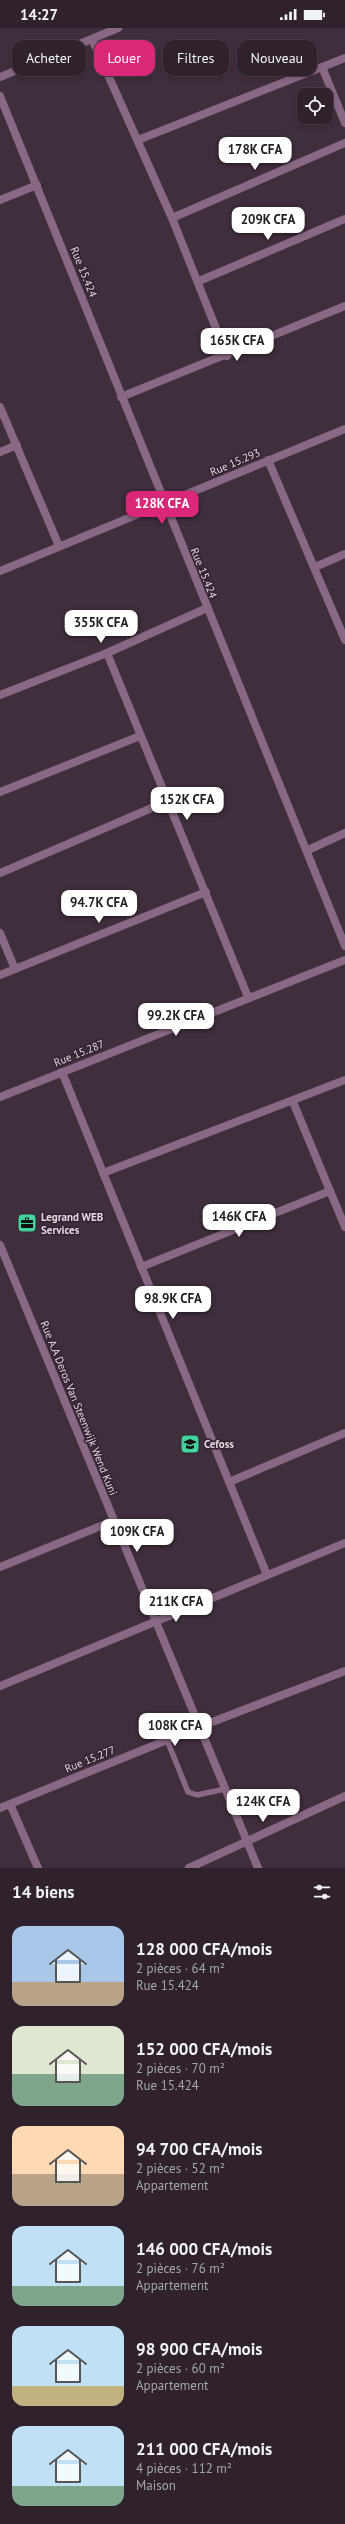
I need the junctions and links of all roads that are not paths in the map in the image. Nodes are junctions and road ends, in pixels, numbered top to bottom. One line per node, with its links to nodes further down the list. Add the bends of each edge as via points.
1 (118, 28): 2 (street)
2 (92, 39): 5 (street); 8 (street)
3 (345, 58): 4 (street)
4 (322, 67): 7 (street); 8 (street)
5 (0, 78)
6 (0, 96): 10 (street, Rue 15.424)
7 (345, 123)
8 (138, 140): 12 (street)
9 (345, 143): 12 (street)
10 (37, 186): 11 (street); 17 (street, Rue 15.424)
11 (0, 200)
12 (172, 218): 14 (street)
13 (345, 219): 14 (street)
14 (199, 281): 16 (street)
15 (345, 306): 16 (street)
16 (226, 356): 17 (street)
17 (121, 397): 23 (street, Rue 15.424)
18 (0, 407): 20 (street)
19 (345, 429): 22 (street, Rue 15.293)
20 (18, 445): 21 (street); 24 (street)
21 (0, 452)
22 (268, 460): 23 (street, Rue 15.293); 26 (street)
23 (164, 504): 24 (street, Rue 15.293); 28 (street, Rue 15.424)
24 (59, 546): 27 (street, Rue 15.293)
25 (345, 554): 26 (street)
26 (315, 567): 29 (street)
27 (0, 571)
28 (207, 608): 30 (street); 36 (street, Rue 15.424)
29 (345, 640)
30 (107, 652): 31 (street); 32 (street)
31 (0, 695)
32 (140, 736): 33 (street); 34 (street)
33 (0, 792)
34 (168, 801): 37 (street); 38 (street)
35 (345, 833): 36 (street)
36 (308, 850): 40 (street, Rue 15.424)
37 (0, 873)
38 (206, 892): 42 (street); 44 (street)
39 (0, 933): 42 (street)
40 (345, 946)
41 (345, 960): 44 (street, Rue 15.287)
42 (15, 969): 43 (street)
43 (0, 975)
44 (248, 997): 45 (street, Rue 15.287)
45 (62, 1072): 47 (street, Rue 15.287); 49 (street)
46 (345, 1080): 48 (street)
47 (0, 1097)
48 (293, 1102): 49 (street); 50 (street)
49 (103, 1173): 53 (street)
50 (330, 1191): 51 (street); 53 (street)
51 (345, 1227)
52 (0, 1245): 56 (street, Rue A.A Deros Van Steenwijk Wend Kuni)
53 (141, 1267): 55 (street)
54 (345, 1433): 55 (street)
55 (229, 1482): 59 (street)
56 (113, 1521): 58 (street); 60 (street, Rue A.A Deros Van Steenwijk Wend Kuni)
57 (345, 1543): 59 (street)
58 (0, 1567)
59 (267, 1575): 60 (street)
60 (156, 1621): 62 (street); 63 (street, Rue A.A Deros Van Steenwijk Wend Kuni)
61 (345, 1671): 63 (street, Rue 15.277)
62 (0, 1686)
63 (199, 1727): 64 (street, Rue 15.277); 65 (street, Rue A.A Deros Van Steenwijk Wend Kuni)
64 (167, 1740): 65 (lane, via 188,1792 197,1795); 67 (street, Rue 15.277)
65 (225, 1789): 69 (street, Rue A.A Deros Van Steenwijk Wend Kuni)
66 (345, 1796): 69 (street)
67 (10, 1804): 68 (street, Rue 15.277); 70 (street)
68 (0, 1808)
69 (247, 1841): 71 (street); 72 (street, Rue A.A Deros Van Steenwijk Wend Kuni)
70 (38, 1868)
71 (189, 1868)
72 (258, 1868)

